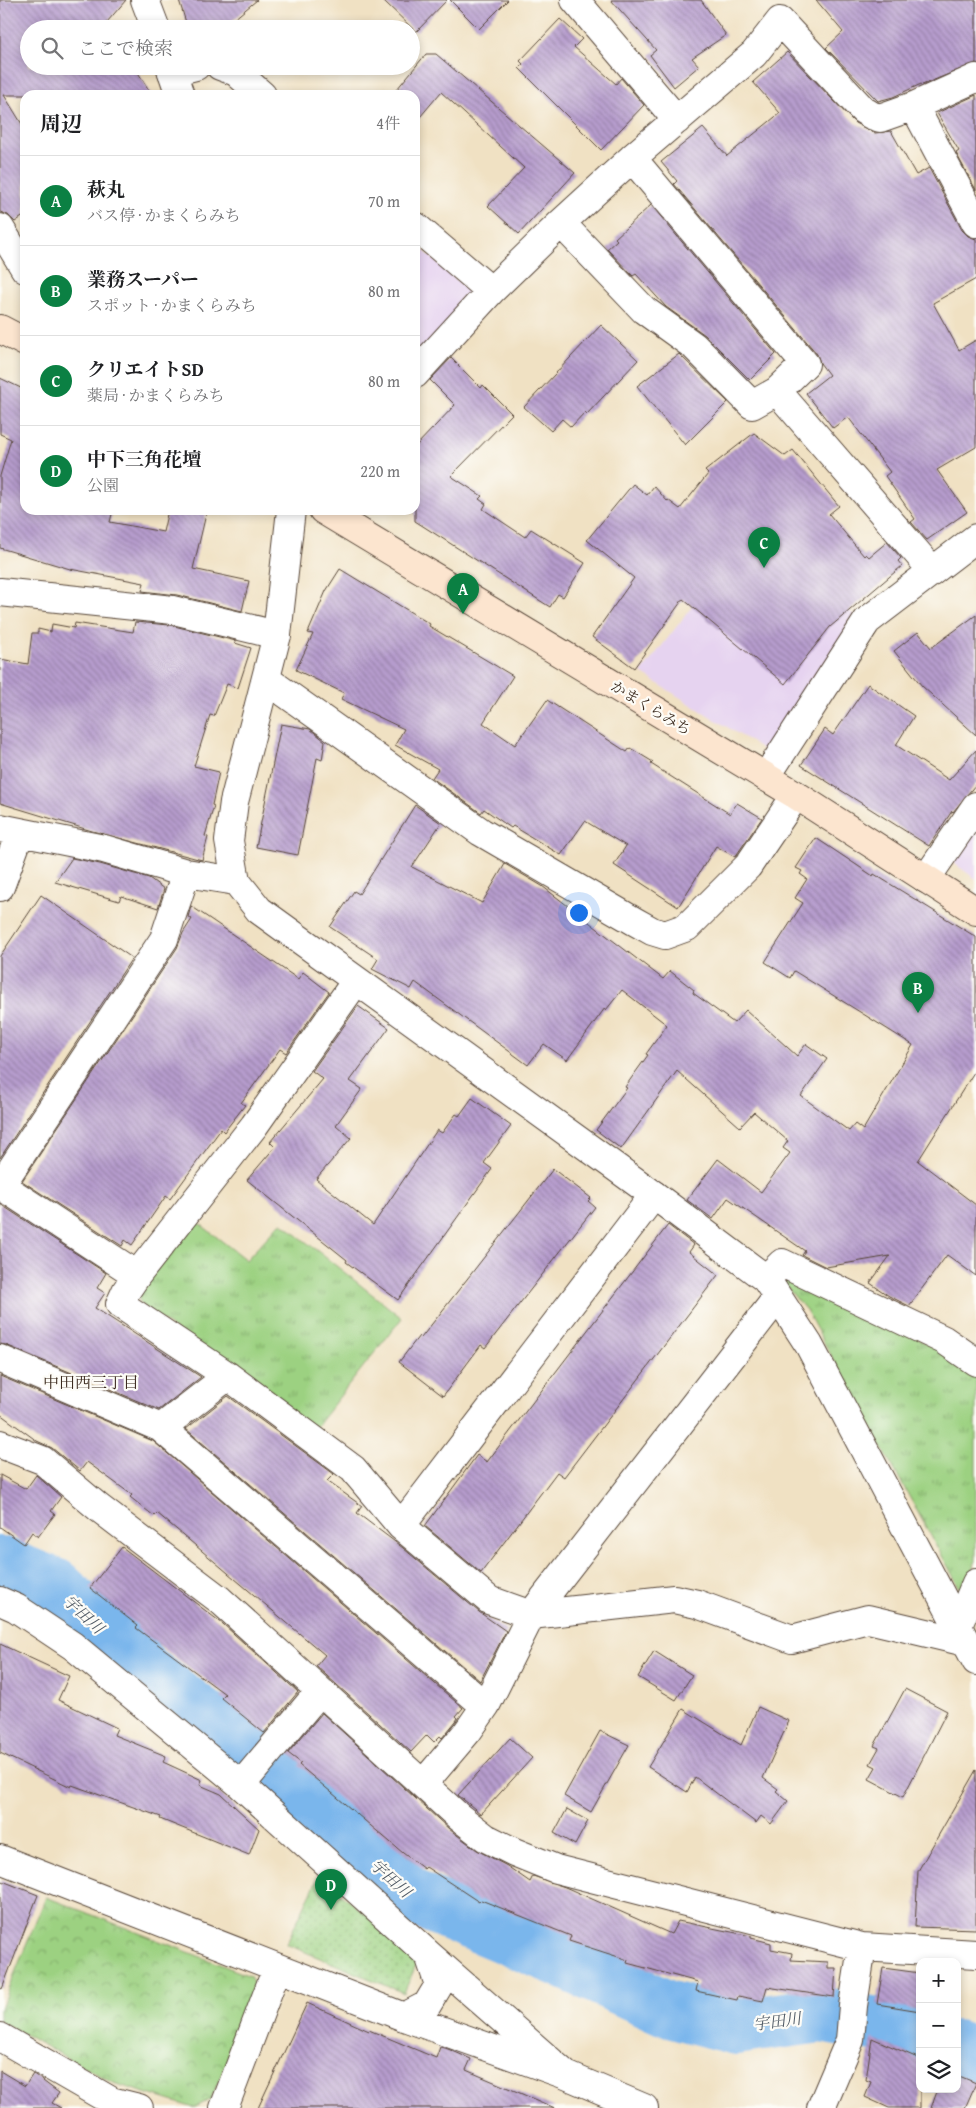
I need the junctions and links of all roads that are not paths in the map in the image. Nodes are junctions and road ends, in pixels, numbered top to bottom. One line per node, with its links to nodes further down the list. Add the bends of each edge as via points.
1 (145, 0): 4 (street)
2 (575, 0): 9 (street)
3 (785, 11): 8 (street, via 863,110 880,118); 9 (street, via 754,54)
4 (153, 20)
5 (239, 75): 7 (street)
6 (976, 78): 8 (street)
7 (256, 90)
8 (914, 106): 12 (street)
9 (677, 120): 10 (street)
10 (632, 158): 11 (street); 20 (street, via 805,364)
11 (561, 223): 16 (street); 20 (street, via 644,310 694,346 752,405)
12 (976, 223)
13 (0, 228): 15 (street)
14 (420, 230): 16 (street)
15 (20, 261)
16 (491, 292): 19 (street)
17 (0, 329): 18 (main road)
18 (20, 339)
19 (420, 369)
20 (777, 391): 24 (street)
21 (290, 515): 26 (street)
22 (331, 515): 28 (main road, かまくらみち)
23 (976, 538): 24 (street)
24 (932, 570): 28 (street, via 867,621)
25 (0, 592): 26 (street, via 173,610)
26 (278, 635): 27 (street)
27 (267, 680): 29 (street, via 481,832 646,928 665,935 687,927 748,866); 34 (street, via 234,802 229,841)
28 (766, 776): 29 (main road, かまくらみち)
29 (796, 795): 33 (main road, かまくらみち)
30 (976, 806): 33 (street)
31 (10, 831): 32 (street, via 104,849); 35 (street)
32 (186, 872): 34 (street); 38 (street, via 164,939)
33 (926, 879): 36 (main road, かまくらみち)
34 (236, 881): 37 (street, via 259,910)
35 (0, 887)
36 (976, 911)
37 (356, 981): 39 (street); 40 (street, via 254,1126)
38 (0, 1185): 40 (street)
39 (654, 1195): 41 (street); 47 (street)
40 (137, 1276): 44 (street, via 120,1304)
41 (771, 1288): 43 (street, via 782,1263 944,1340); 50 (street); 51 (street, via 809,1345)
42 (0, 1359): 45 (street)
43 (976, 1362)
44 (228, 1376): 45 (street); 47 (street, via 353,1469)
45 (161, 1428): 53 (street)
46 (0, 1444): 52 (street, via 42,1460 220,1600)
47 (401, 1526): 50 (street, via 489,1600)
48 (976, 1583): 51 (street)
49 (0, 1601): 55 (street, via 16,1608 72,1646)
50 (531, 1615): 51 (street, via 674,1598 792,1639 868,1619); 54 (street, via 486,1705)
51 (966, 1644)
52 (320, 1692): 54 (street); 55 (street)
53 (478, 1698)
54 (423, 1784): 57 (street, via 486,1838 556,1869)
55 (241, 1785): 59 (street)
56 (0, 1859): 60 (street)
57 (862, 1947): 58 (street); 67 (street, via 850,2040)
58 (976, 1954)
59 (429, 1955): 61 (street, via 439,1985 428,2005); 63 (street)
60 (277, 1968): 61 (street); 65 (street)
61 (404, 2017): 63 (street)
62 (0, 2037): 64 (street, via 111,2101)
63 (566, 2075): 66 (street)
64 (139, 2108)
65 (224, 2108)
66 (644, 2108)
67 (821, 2108)

